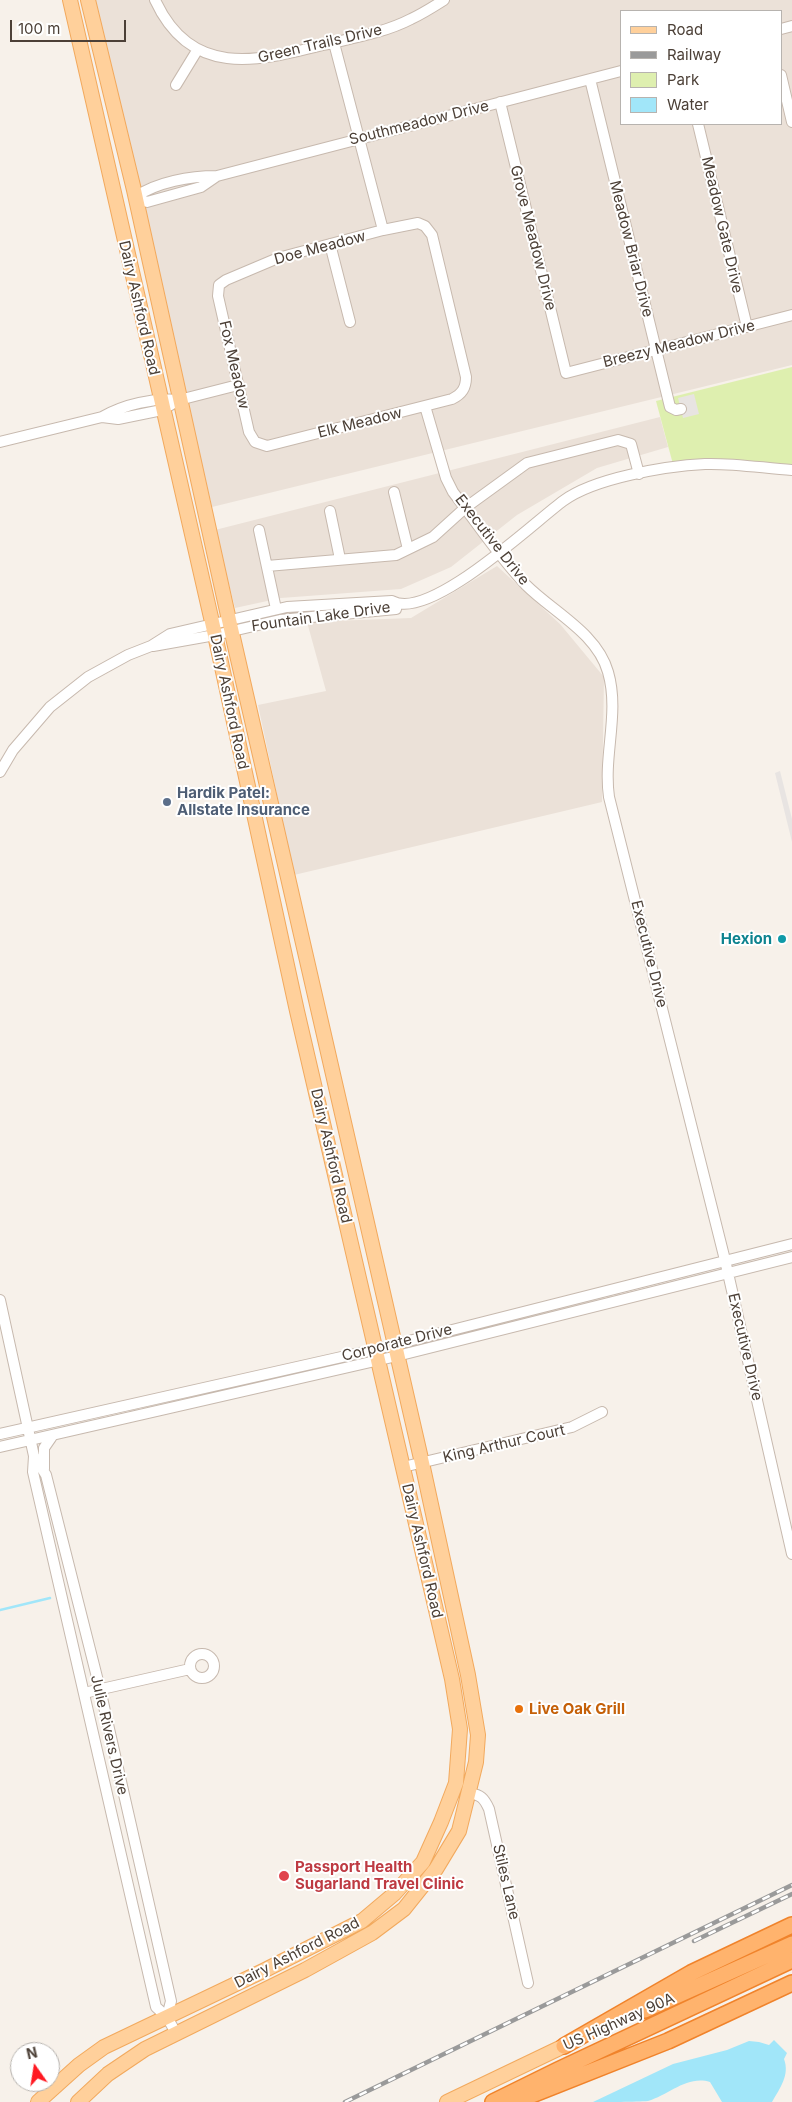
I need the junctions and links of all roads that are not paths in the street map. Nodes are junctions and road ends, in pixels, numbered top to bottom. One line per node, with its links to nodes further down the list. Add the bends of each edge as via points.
1 (70, 0): 27 (main road, Dairy Ashford Road)
2 (88, 0): 15 (main road, Dairy Ashford Road)
3 (154, 0): 6 (street, Green Trails Drive, via 169,25)
4 (444, 0): 5 (street, Green Trails Drive, via 410,20)
5 (334, 43): 6 (street, Green Trails Drive, via 252,60 214,56); 14 (street)
6 (198, 48): 10 (street)
7 (620, 71): 8 (street, Southmeadow Drive)
8 (590, 79): 11 (street, Southmeadow Drive); 22 (street, Meadow Briar Drive)
9 (782, 79): 12 (street)
10 (176, 86)
11 (500, 102): 14 (street, Southmeadow Drive); 23 (street, Grove Meadow Drive)
12 (792, 122)
13 (698, 125): 21 (street, Meadow Gate Drive)
14 (359, 138): 15 (street, Southmeadow Drive, via 217,176 197,176 145,190); 16 (street)
15 (135, 197): 26 (main road, Dairy Ashford Road)
16 (383, 230): 17 (street, Doe Meadow); 25 (street, Doe Meadow, via 411,224 425,226 432,235 466,377)
17 (330, 244): 18 (street, Doe Meadow, via 278,258); 20 (street)
18 (219, 285): 24 (street, Fox Meadow, via 218,296)
19 (792, 315): 21 (street, Breezy Meadow Drive)
20 (350, 322)
21 (747, 327): 22 (street, Breezy Meadow Drive)
22 (656, 350): 23 (street, Breezy Meadow Drive); 29 (street, Meadow Briar Drive, via 670,406)
23 (566, 373)
24 (238, 385): 26 (street); 31 (street, Fox Meadow, via 249,432)
25 (463, 391): 28 (street, Elk Meadow, via 452,399)
26 (179, 400): 27 (street); 37 (main road, Dairy Ashford Road)
27 (161, 404): 30 (street, via 115,409 102,417); 38 (main road, Dairy Ashford Road)
28 (425, 406): 31 (street, Elk Meadow, via 267,446); 35 (street, Executive Drive, via 446,478)
29 (681, 409)
30 (0, 442)
31 (255, 442)
32 (792, 470): 33 (street, Fountain Lake Drive, via 705,464)
33 (639, 474): 35 (street, via 631,444 618,440 527,463); 41 (street, Fountain Lake Drive, via 599,484 565,500)
34 (394, 492): 40 (street)
35 (465, 508): 40 (street, via 433,537); 41 (street, Executive Drive)
36 (330, 511): 42 (street)
37 (205, 514): 38 (main road); 48 (main road, Dairy Ashford Road)
38 (188, 519): 49 (main road, Dairy Ashford Road)
39 (259, 530): 43 (street)
40 (408, 549): 42 (street, via 396,555)
41 (499, 552): 45 (street, Fountain Lake Drive, via 444,592 418,602); 59 (street, Executive Drive, via 526,585 592,643 608,671 613,703 606,776 609,796)
42 (340, 559): 43 (street)
43 (267, 566): 46 (street)
44 (329, 604): 45 (street, Fountain Lake Drive, via 392,601); 46 (street, Fountain Lake Drive); 47 (street)
45 (398, 604): 47 (street, Fountain Lake Drive, via 396,609)
46 (276, 609): 48 (street, Fountain Lake Drive)
47 (330, 615): 48 (street, Fountain Lake Drive)
48 (230, 626): 49 (street); 51 (main road, Dairy Ashford Road)
49 (214, 630): 50 (street, via 170,634 88,677 50,707 13,750); 52 (main road, Dairy Ashford Road)
50 (0, 772)
51 (264, 775): 52 (main road); 53 (main road, Dairy Ashford Road)
52 (246, 778): 54 (main road, Dairy Ashford Road)
53 (298, 924): 54 (main road); 55 (main road, Dairy Ashford Road)
54 (279, 929): 56 (main road, Dairy Ashford Road)
55 (318, 1007): 56 (main road); 64 (main road, Dairy Ashford Road)
56 (297, 1011): 65 (main road, Dairy Ashford Road)
57 (792, 1244): 59 (street, Corporate Drive)
58 (792, 1257): 60 (street, Corporate Drive)
59 (725, 1260): 60 (street, Executive Drive); 62 (street, Corporate Drive)
60 (728, 1273): 63 (street, Corporate Drive); 78 (street, Executive Drive)
61 (0, 1300): 69 (street, Julie Rivers Drive)
62 (472, 1324): 63 (street); 64 (street, Corporate Drive)
63 (475, 1337): 64 (street, Corporate Drive)
64 (396, 1350): 65 (street, Corporate Drive); 75 (main road, Dairy Ashford Road)
65 (378, 1354): 66 (street, Corporate Drive); 67 (street, Corporate Drive); 76 (main road, Dairy Ashford Road)
66 (206, 1387): 67 (street); 69 (street, Corporate Drive)
67 (209, 1400): 71 (street, Corporate Drive)
68 (602, 1412): 75 (street, King Arthur Court, via 572,1427)
69 (27, 1428): 70 (street, Corporate Drive); 72 (street, Julie Rivers Drive)
70 (0, 1434)
71 (52, 1435): 72 (street, Corporate Drive); 77 (street, via 44,1448)
72 (30, 1440): 73 (street, Corporate Drive); 74 (street, Julie Rivers Drive)
73 (0, 1447)
74 (34, 1456): 77 (street, Julie Rivers Drive); 80 (street, Julie Rivers Drive, via 33,1472)
75 (422, 1463): 76 (street, King Arthur Court); 81 (main road, Dairy Ashford Road)
76 (403, 1467): 82 (main road, Dairy Ashford Road)
77 (44, 1469): 79 (street, Julie Rivers Drive)
78 (792, 1554)
79 (83, 1622): 80 (street); 86 (street, Julie Rivers Drive)
80 (68, 1623): 87 (street, Julie Rivers Drive)
81 (460, 1637): 82 (main road); 84 (main road, Dairy Ashford Road)
82 (443, 1641): 85 (main road, Dairy Ashford Road)
83 (190, 1669): 86 (street)
84 (468, 1675): 85 (main road); 88 (main road, Dairy Ashford Road, via 478,1736)
85 (452, 1679): 96 (main road, Dairy Ashford Road, via 460,1729 456,1782 423,1862 394,1894 362,1921)
86 (100, 1690): 87 (street); 89 (street, Julie Rivers Drive)
87 (84, 1693): 90 (street, Julie Rivers Drive)
88 (469, 1793): 95 (street, Stiles Lane, via 484,1798 489,1808); 97 (main road, Dairy Ashford Road, via 459,1831 436,1869 404,1909 372,1933 305,1970)
89 (129, 1821): 90 (street); 96 (street, Julie Rivers Drive, via 171,2002)
90 (114, 1825): 96 (street, Julie Rivers Drive, via 156,2007)
91 (792, 1925): 98 (highway, via 691,1974)
92 (792, 1944): 98 (highway, US Highway 90A)
93 (792, 1960): 102 (highway, US Highway 90A)
94 (792, 1983): 103 (highway, via 668,2041)
95 (528, 1984)
96 (167, 2017): 97 (street, Julie Rivers Drive); 99 (main road, Dairy Ashford Road, via 104,2047)
97 (176, 2033): 100 (main road, Dairy Ashford Road, via 121,2064)
98 (564, 2046): 101 (main road, US Highway 90A)
99 (38, 2102)
100 (78, 2102)
101 (447, 2102)
102 (493, 2102)
103 (514, 2102)

